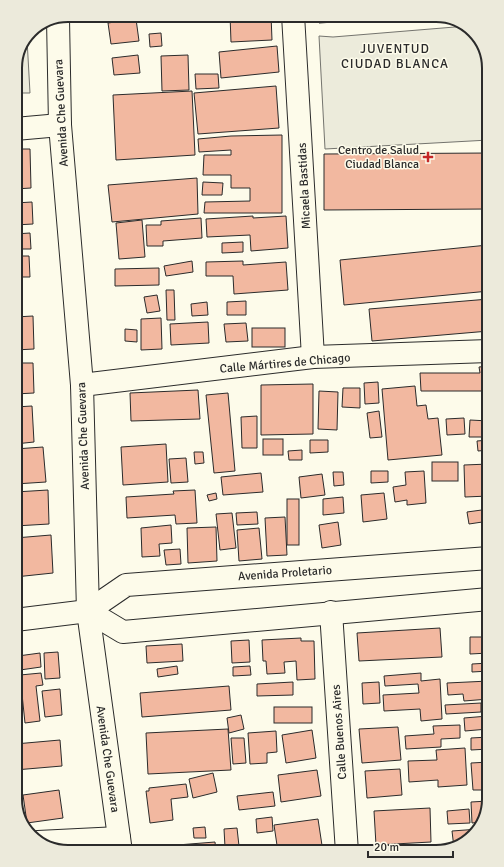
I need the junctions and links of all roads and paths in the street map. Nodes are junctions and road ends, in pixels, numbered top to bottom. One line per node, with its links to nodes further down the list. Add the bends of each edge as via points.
1 (293, 22): 6 (street, Micaela Bastidas)
2 (58, 23): 3 (street, Avenida Che Guevara)
3 (60, 125): 4 (street); 7 (street, Avenida Che Guevara)
4 (22, 128)
5 (482, 351): 6 (street, Calle Mártires de Chicago)
6 (313, 357): 7 (street, Calle Mártires de Chicago)
7 (82, 385): 10 (street, Avenida Che Guevara)
8 (482, 559): 10 (street, Avenida Proletario, via 126,585)
9 (482, 600): 11 (street)
10 (88, 611): 11 (street, via 123,632); 12 (street, Avenida Proletario); 14 (street, Avenida Che Guevara)
11 (331, 612): 15 (street, Calle Buenos Aires)
12 (22, 619)
13 (52, 843): 14 (street)
14 (120, 845)
15 (347, 845)

